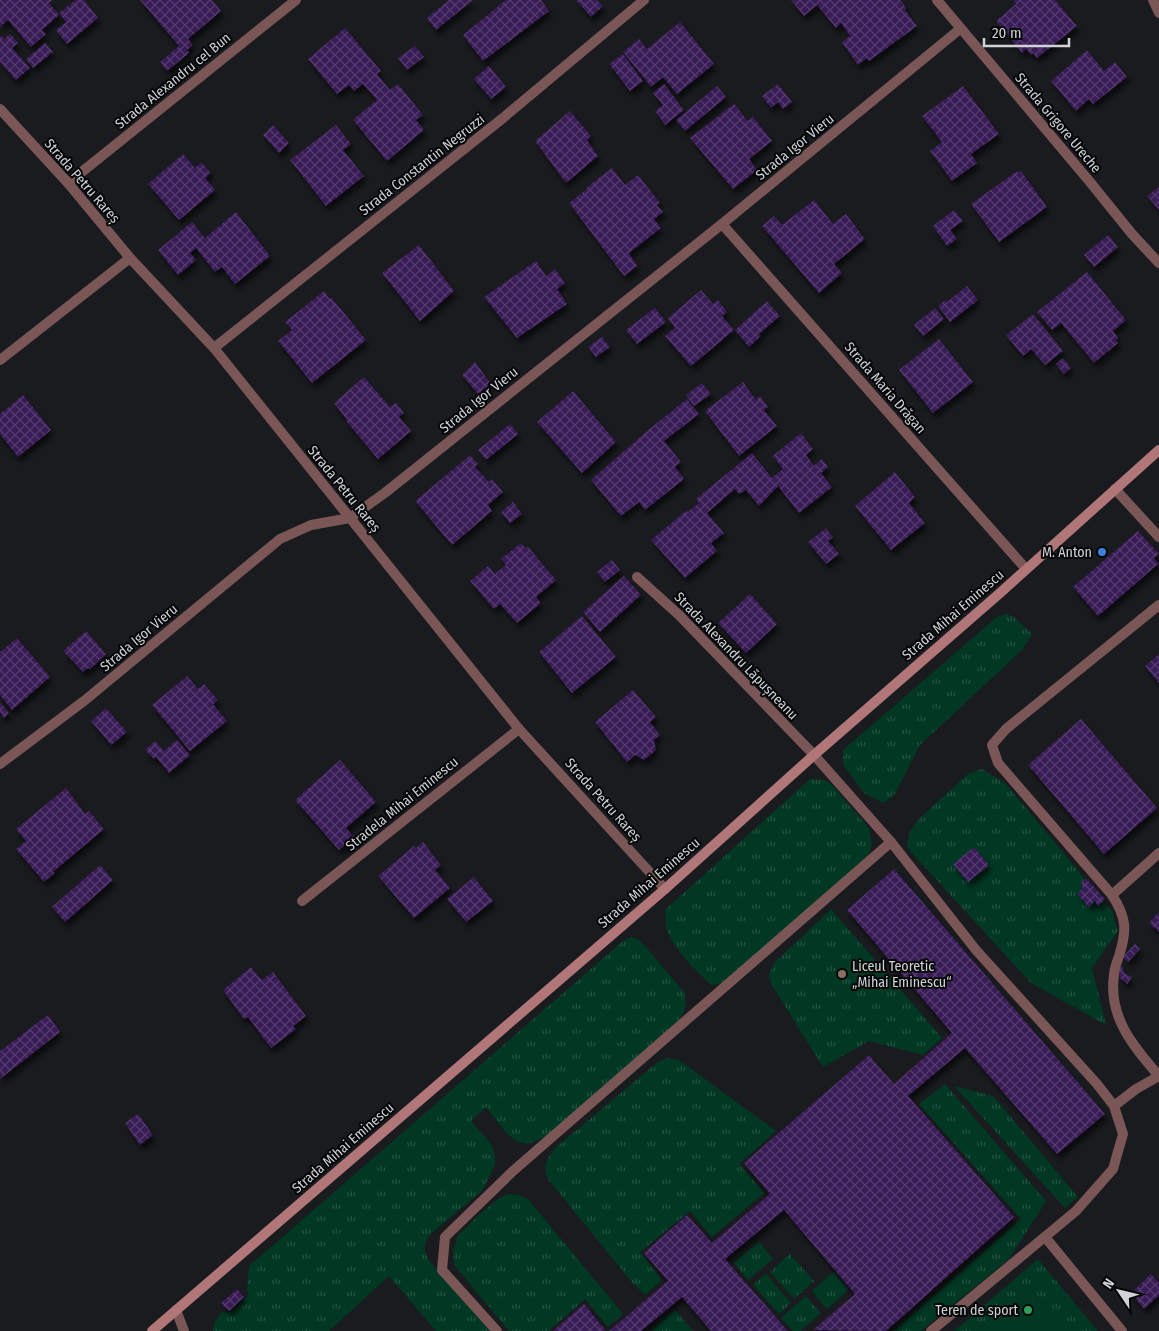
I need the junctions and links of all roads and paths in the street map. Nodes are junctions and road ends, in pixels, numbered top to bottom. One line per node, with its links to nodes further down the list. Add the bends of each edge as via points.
1 (296, 0): 8 (street, Strada Alexandru cel Bun)
2 (644, 0): 12 (street, Strada Constantin Negruzzi, via 503,118)
3 (937, 0): 6 (street, Strada Grigore Ureche)
4 (1153, 0): 5 (street)
5 (1159, 13)
6 (960, 29): 9 (street, Strada Igor Vieru); 11 (street, Strada Grigore Ureche)
7 (0, 109): 8 (street, Strada Petru Rareș)
8 (68, 183): 10 (street, Strada Petru Rareș)
9 (722, 224): 16 (street, Strada Igor Vieru); 18 (street, Strada Maria Drăgan)
10 (130, 258): 12 (street, Strada Petru Rareș); 13 (street)
11 (1159, 263)
12 (214, 348): 16 (street, Strada Petru Rareș)
13 (0, 360)
14 (1159, 450): 15 (main road, Strada Mihai Eminescu)
15 (1115, 489): 17 (street); 18 (main road, Strada Mihai Eminescu)
16 (350, 518): 21 (street, Strada Petru Rareș); 23 (street, Strada Igor Vieru, via 310,524 280,538 84,701)
17 (1159, 537)
18 (1026, 569): 22 (main road, Strada Mihai Eminescu)
19 (638, 577): 22 (street, Strada Alexandru Lăpușneanu)
20 (1159, 605): 27 (street, via 1006,729 992,745 998,763)
21 (519, 729): 26 (street, Strada Petru Rareș); 28 (street, Stradela Mihai Eminescu)
22 (814, 755): 24 (street, Strada Alexandru Lăpușneanu); 26 (main road, Strada Mihai Eminescu)
23 (0, 764)
24 (891, 842): 30 (street, Strada Alexandru Lăpușneanu, via 976,950); 35 (street, via 513,1172 445,1237 442,1270)
25 (1159, 853): 27 (street)
26 (665, 889): 32 (main road, Strada Mihai Eminescu)
27 (1112, 895): 29 (street, via 1124,921 1125,938 1114,974 1114,997 1120,1023 1133,1046)
28 (302, 901)
29 (1159, 1076): 30 (street)
30 (1114, 1106): 31 (street, via 1122,1134 1113,1169 1076,1211)
31 (1045, 1237): 36 (street); 37 (street)
32 (176, 1310): 33 (main road, Strada Mihai Eminescu); 34 (street)
33 (152, 1331)
34 (184, 1331)
35 (497, 1331)
36 (932, 1331)
37 (1122, 1331)

